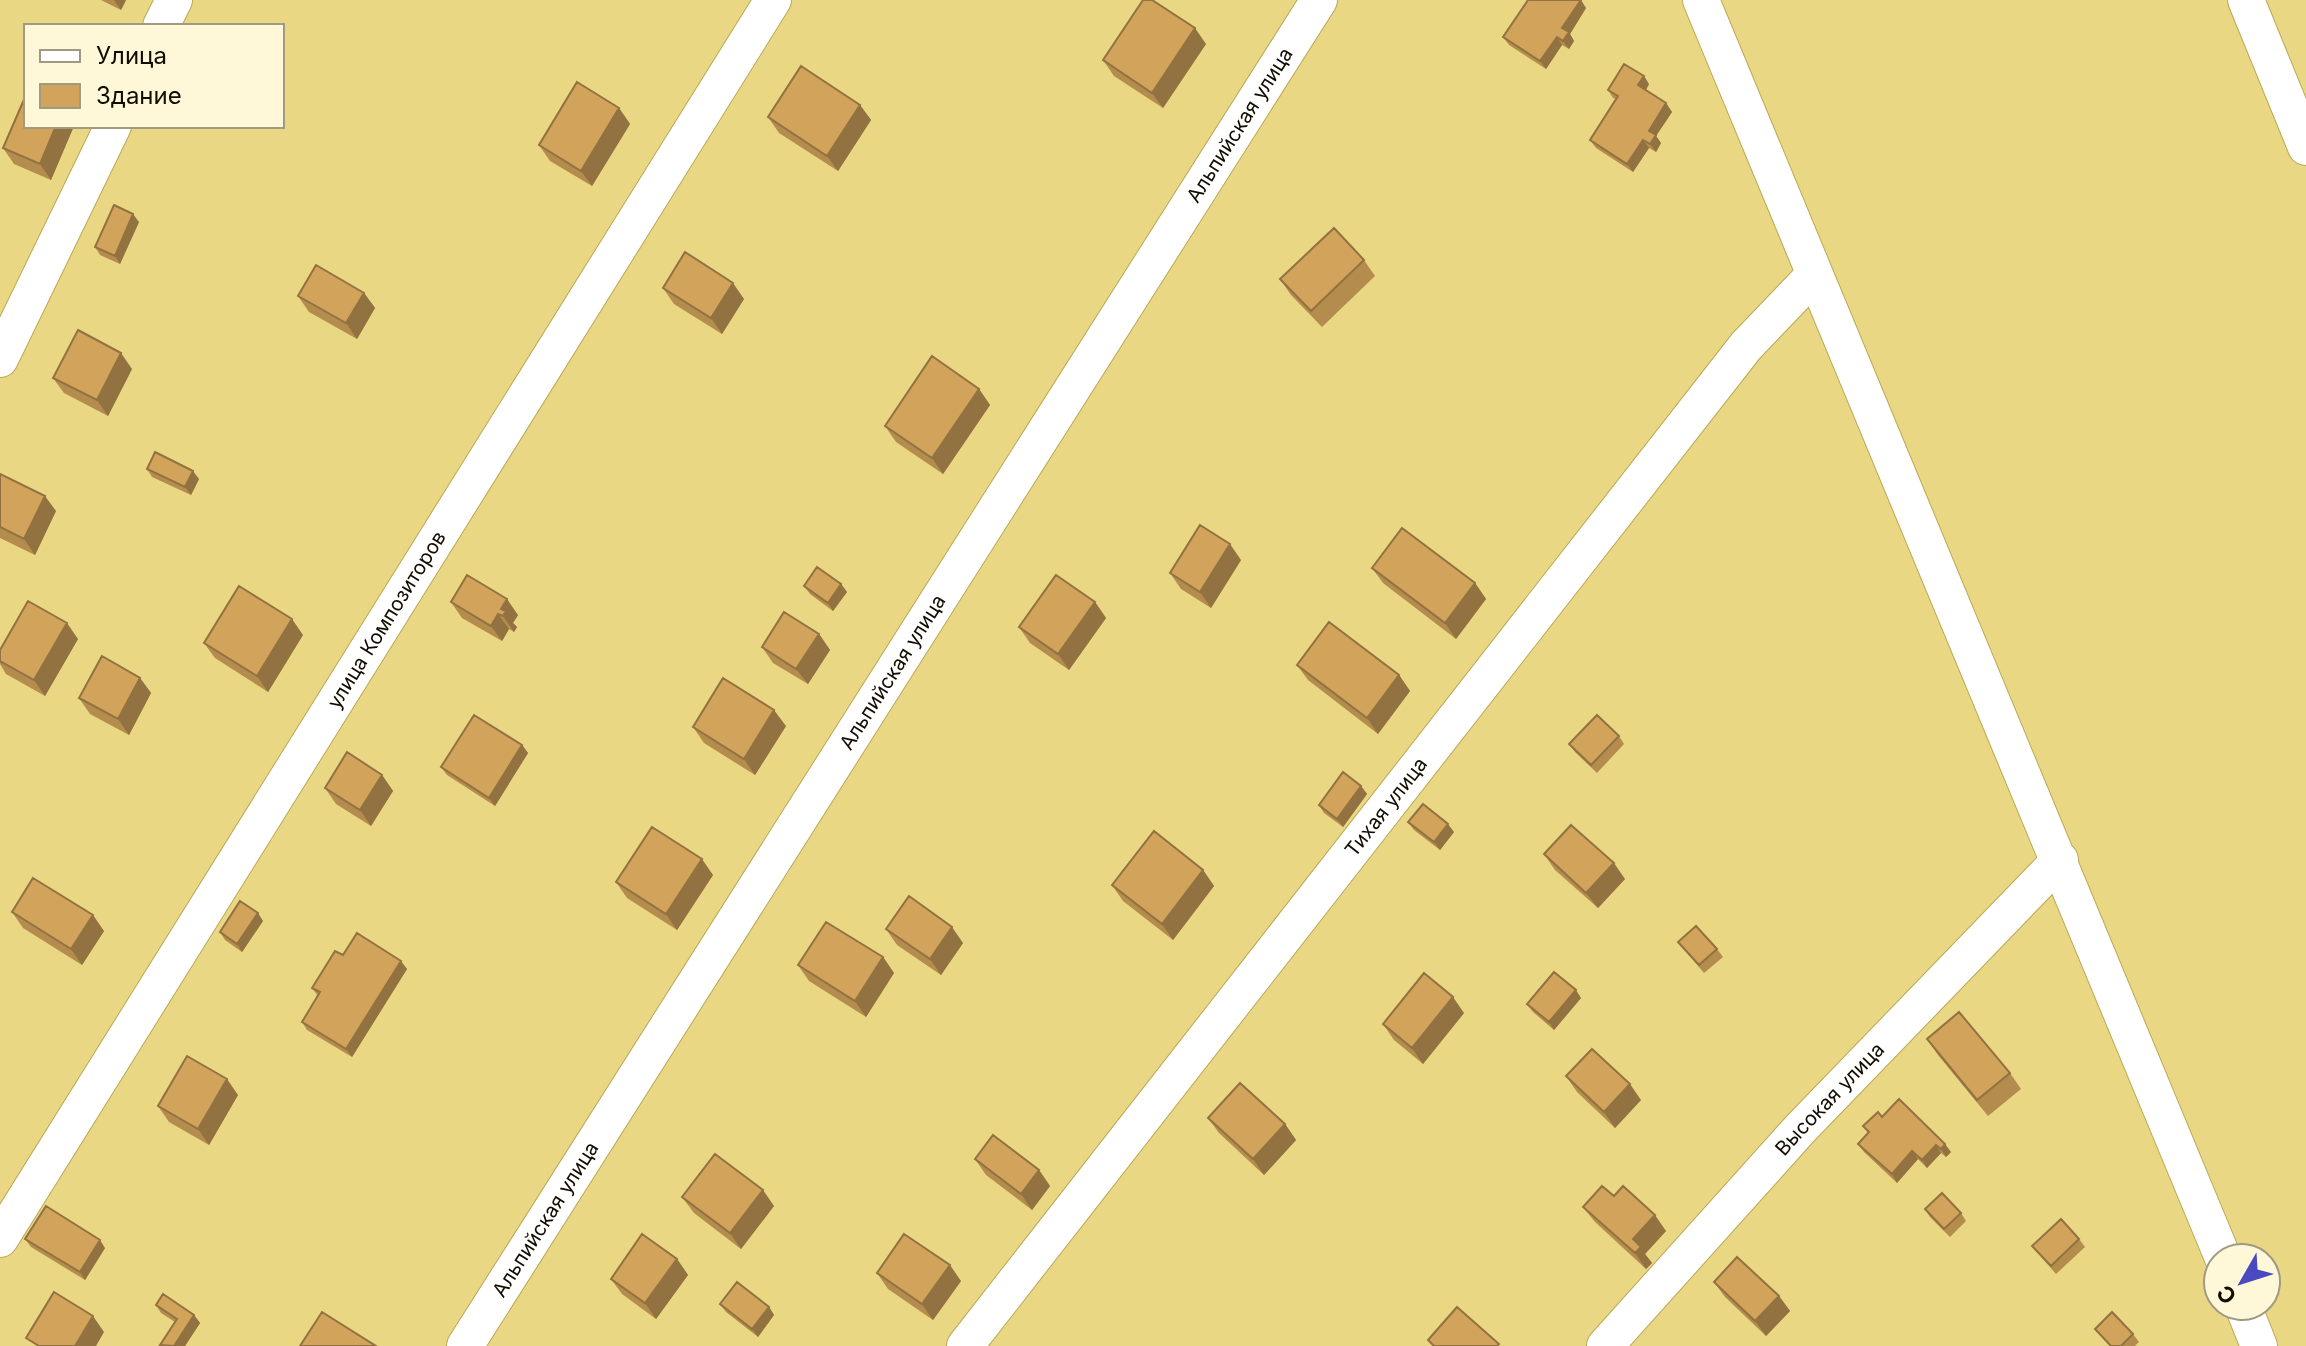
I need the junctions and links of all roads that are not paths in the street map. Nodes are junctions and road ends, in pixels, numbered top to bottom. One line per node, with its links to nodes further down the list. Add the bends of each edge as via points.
1 (174, 0): 6 (street)
2 (773, 0): 12 (street, улица Композиторов)
3 (1319, 0): 14 (street, Альпийская улица)
4 (1701, 0): 9 (street)
5 (2246, 0): 8 (street)
6 (162, 24)
7 (112, 128): 10 (street)
8 (2306, 147)
9 (1814, 275): 11 (street); 15 (street, Тихая улица, via 1746,346)
10 (0, 359)
11 (2060, 860): 13 (street); 16 (street, Высокая улица, via 1800,1129)
12 (0, 1239)
13 (2216, 1242)
14 (465, 1346)
15 (965, 1346)
16 (1605, 1346)

